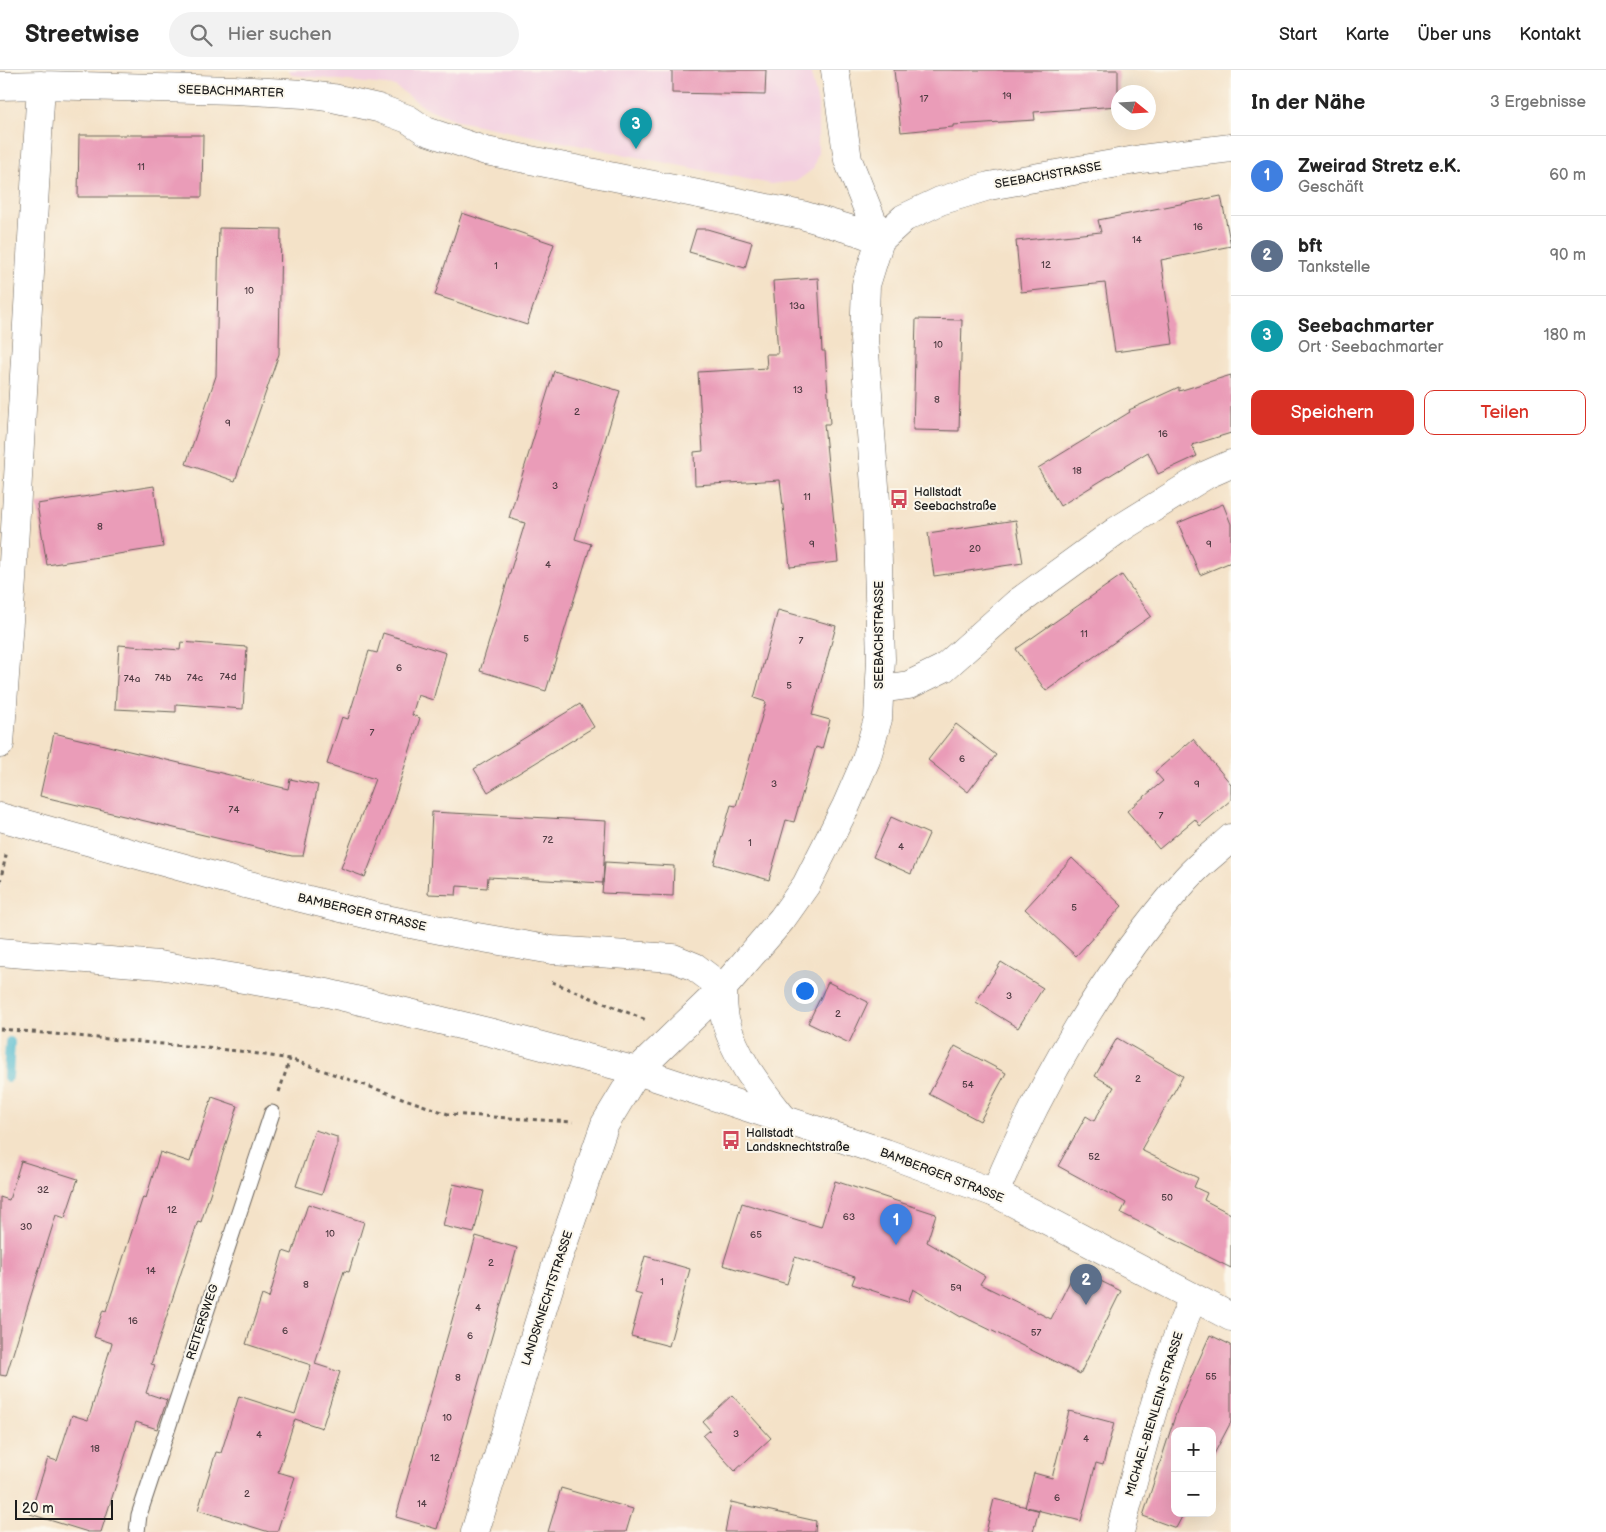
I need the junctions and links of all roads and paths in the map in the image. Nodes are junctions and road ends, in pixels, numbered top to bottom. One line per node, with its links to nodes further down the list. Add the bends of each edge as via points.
1 (835, 70): 5 (street, via 848,160)
2 (41, 85): 3 (street, SEEBACHMARTER); 5 (street, SEEBACHMARTER, via 243,91 333,98 378,108 408,119 426,131 486,151 802,215); 8 (street)
3 (0, 86)
4 (1231, 148): 5 (street, SEEBACHSTRASSE, via 1141,159 989,186 940,201 904,218)
5 (880, 240): 7 (street, SEEBACHSTRASSE, via 866,285 864,339 876,500 882,659)
6 (1231, 464): 7 (street, via 1206,475 1116,531 1017,603 944,668 909,686)
7 (880, 689): 13 (street, SEEBACHSTRASSE, via 878,719 866,760 806,885 782,919)
8 (0, 744)
9 (0, 817): 13 (street, BAMBERGER STRASSE, via 225,879 416,925 552,950 673,958 695,967)
10 (1231, 838): 21 (street, via 1187,878 1108,980 1056,1068)
11 (3, 952): 17 (street, BAMBERGER STRASSE, via 159,965 327,994)
12 (544, 978): 15 (path)
13 (723, 988): 15 (street, SEEBACHSTRASSE); 19 (street, via 725,1017 735,1049 753,1080)
14 (0, 1029): 16 (path, via 239,1051)
15 (677, 1033): 17 (street, SEEBACHSTRASSE)
16 (290, 1059): 18 (path); 20 (path, via 448,1114)
17 (636, 1071): 19 (street, BAMBERGER STRASSE); 20 (street, LANDSKNECHTSTRASSE)
18 (272, 1113): 24 (lane, REITERSWEG, via 139,1515)
19 (783, 1118): 21 (street, BAMBERGER STRASSE)
20 (605, 1124): 25 (street, LANDSKNECHTSTRASSE, via 557,1262)
21 (995, 1193): 22 (street, BAMBERGER STRASSE)
22 (1193, 1298): 23 (street, BAMBERGER STRASSE); 26 (street, MICHAEL-BIENLEIN-STRASSE, via 1158,1394)
23 (1231, 1317)
24 (137, 1532)
25 (475, 1532)
26 (1120, 1532)

